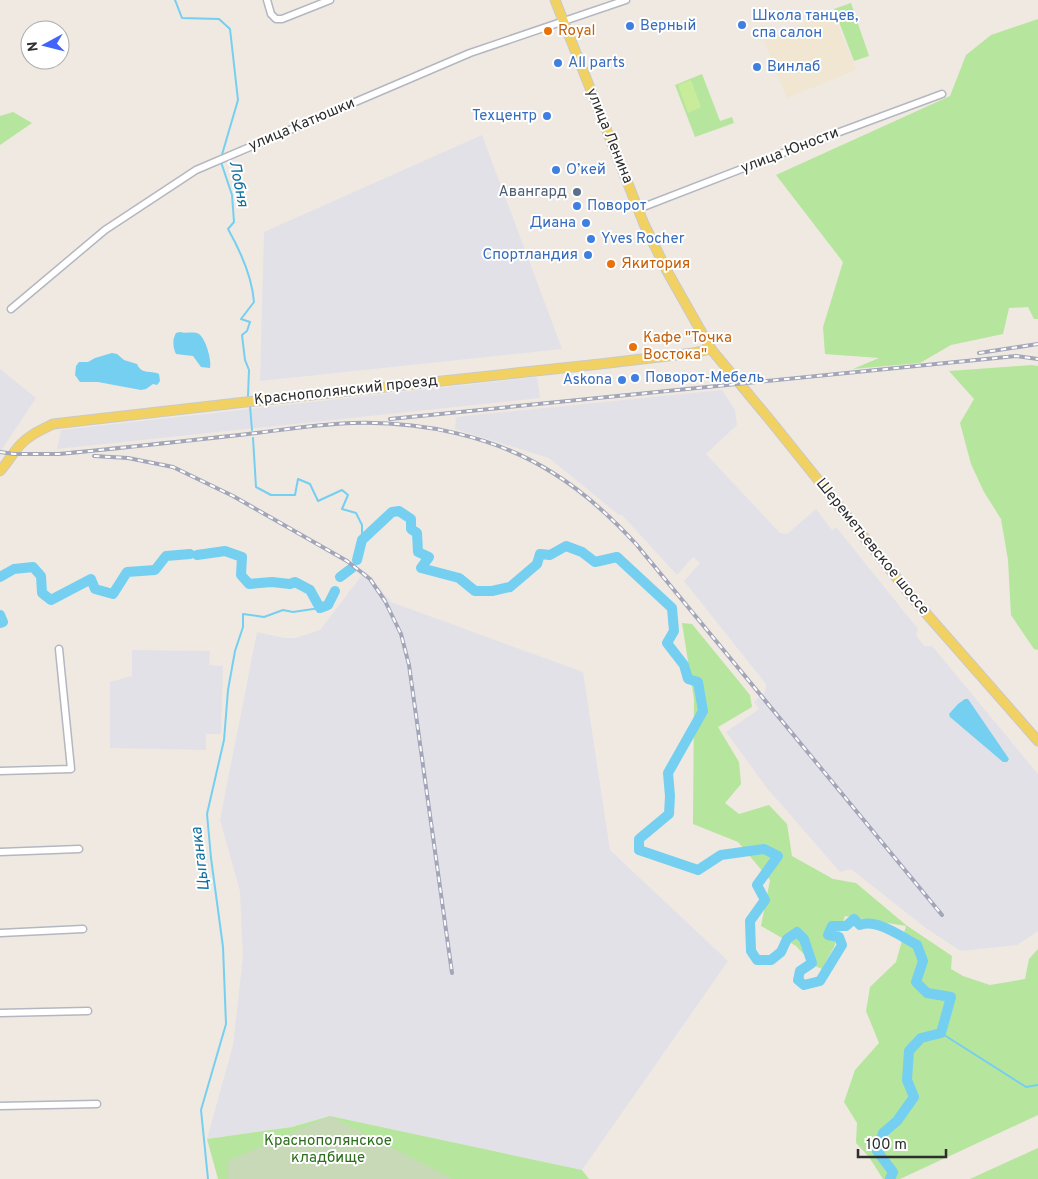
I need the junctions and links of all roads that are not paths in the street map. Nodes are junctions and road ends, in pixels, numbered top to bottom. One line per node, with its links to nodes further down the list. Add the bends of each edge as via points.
1 (267, 0): 2 (street, via 271,14 282,19)
2 (330, 0)
3 (555, 0): 5 (main road, улица Ленина)
4 (626, 0): 5 (street, улица Катюшки)
5 (563, 21): 7 (main road, улица Ленина); 8 (street, улица Катюшки, via 470,52 196,170 105,230)
6 (942, 94): 7 (street, улица Юности)
7 (638, 209): 9 (main road, улица Ленина, via 667,271)
8 (11, 309)
9 (711, 349): 10 (main road, Краснополянский проезд, via 578,367 53,424 28,438); 12 (main road, Шереметьевское шоссе, via 917,603)
10 (0, 471)
11 (59, 649): 13 (street, via 71,769)
12 (1038, 741)
13 (0, 771)
14 (79, 849): 15 (street)
15 (0, 852)
16 (83, 929): 17 (street)
17 (0, 933)
18 (88, 1011): 19 (street)
19 (0, 1014)
20 (97, 1104): 21 (street)
21 (0, 1106)

